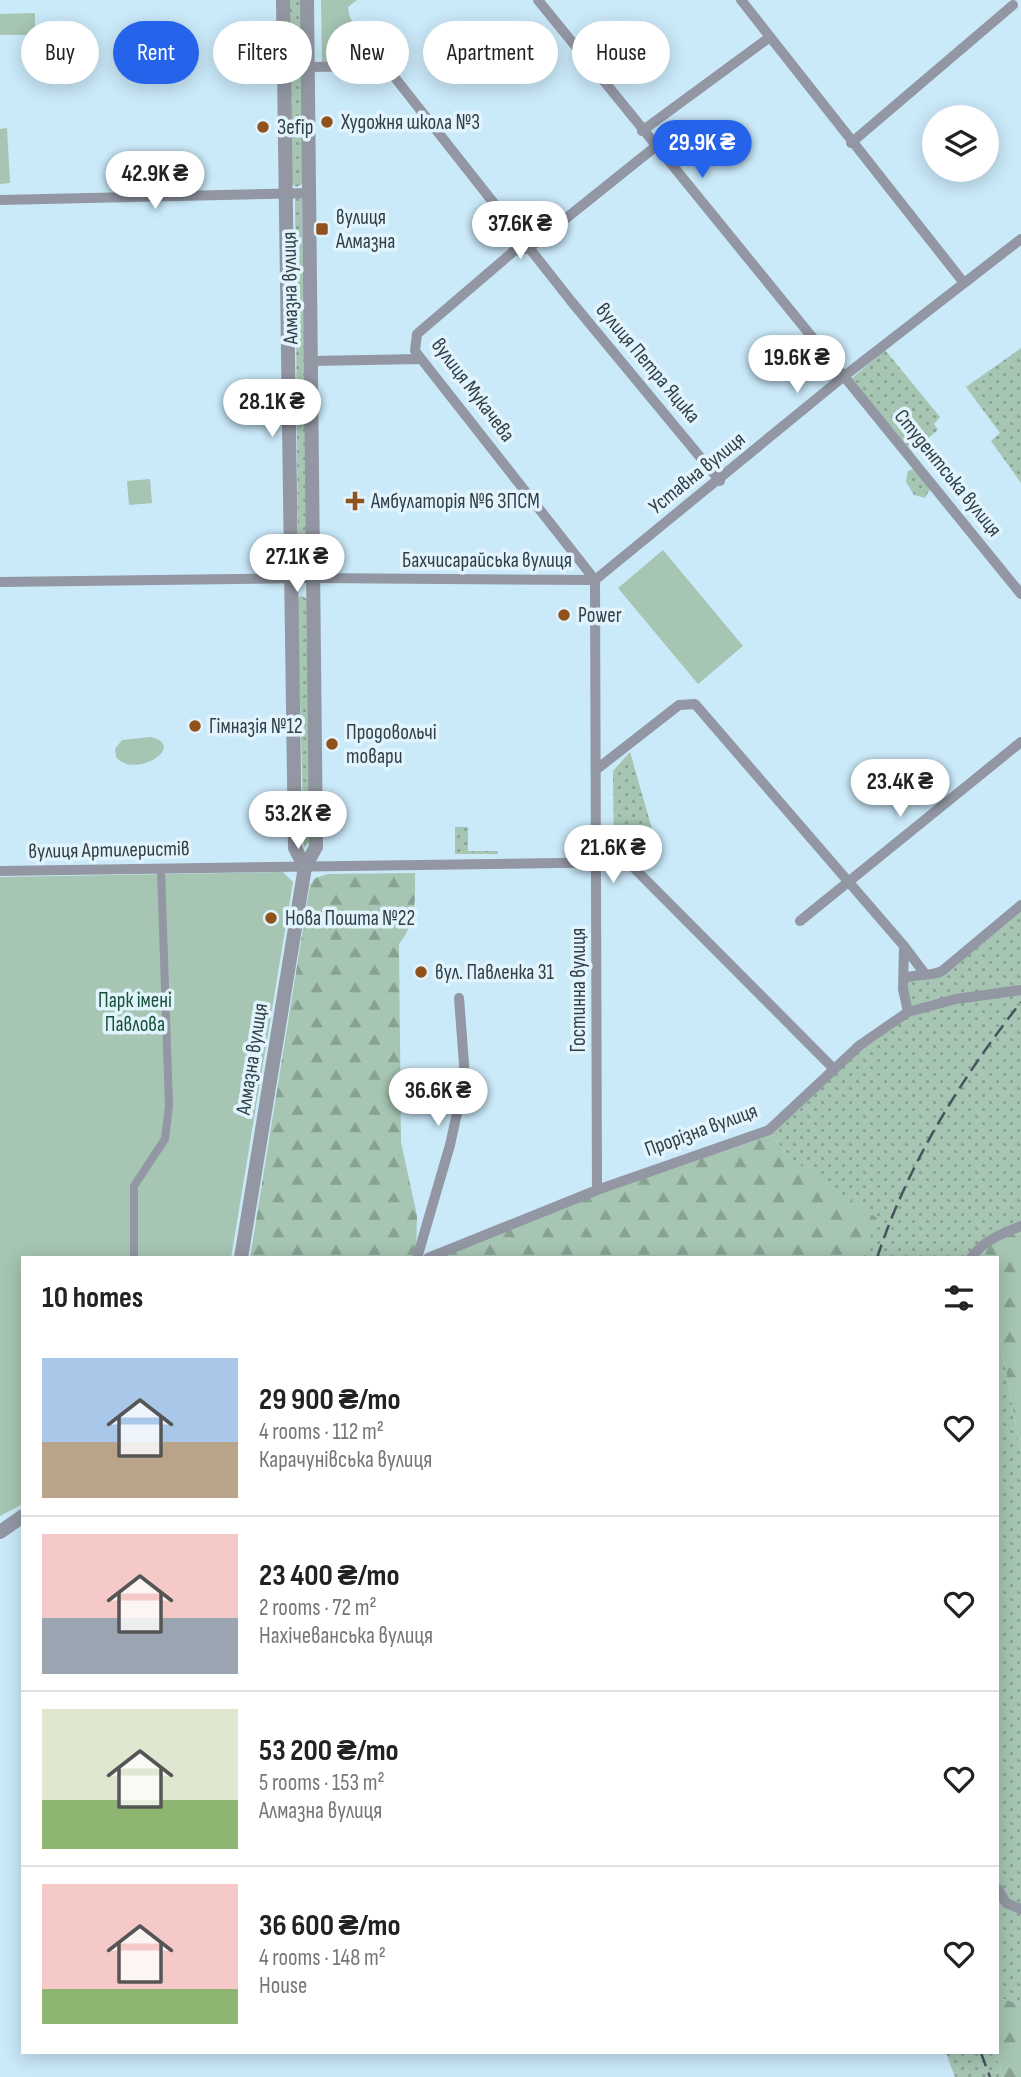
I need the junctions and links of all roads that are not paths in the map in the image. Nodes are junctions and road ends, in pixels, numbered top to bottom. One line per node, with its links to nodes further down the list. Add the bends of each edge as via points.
1 (283, 0): 14 (street, Алмазна вулиця)
2 (307, 0): 7 (street, Алмазна вулиця)
3 (538, 0): 11 (street, Студентська вулиця)
4 (741, 0): 8 (street)
5 (1011, 3): 6 (street); 12 (street)
6 (1021, 16)
7 (307, 21)
8 (770, 37): 11 (street); 12 (street)
9 (312, 67): 18 (street, вулиця Петра Яцика, via 376,66 392,74)
10 (308, 84): 15 (street, Алмазна вулиця)
11 (642, 131): 13 (street, Студентська вулиця)
12 (851, 143): 19 (street)
13 (655, 148): 18 (street); 22 (street, Студентська вулиця)
14 (286, 193): 15 (street); 16 (street); 24 (street, Алмазна вулиця)
15 (310, 193): 21 (street, Алмазна вулиця)
16 (0, 200)
17 (1021, 239): 19 (street, Уставна вулиця)
18 (529, 248): 20 (street, вулиця Мукачева, via 514,251 416,334 415,351); 23 (street, вулиця Петра Яцика)
19 (964, 283): 22 (street, Уставна вулиця)
20 (421, 359): 21 (street); 26 (street, вулиця Мукачева)
21 (312, 361): 25 (street, Алмазна вулиця)
22 (843, 377): 23 (street, Уставна вулиця); 28 (street, Студентська вулиця)
23 (720, 481): 26 (street, Уставна вулиця)
24 (290, 578): 25 (street, Бахчисарайська вулиця); 27 (street, Бахчисарайська вулиця); 32 (street, Алмазна вулиця, via 295,848)
25 (312, 578): 26 (street, Бахчисарайська вулиця); 32 (street, Алмазна вулиця, via 316,847)
26 (595, 580): 30 (street, Гостинна вулиця)
27 (0, 582)
28 (1021, 594)
29 (1021, 742): 35 (street)
30 (597, 769): 31 (street, Гостинна вулиця); 35 (street, via 679,705 695,704)
31 (597, 862): 32 (street, вулиця Артилеристів); 44 (street, вулиця Артилеристів, via 628,862); 45 (street, Гостинна вулиця)
32 (304, 867): 33 (street, вулиця Артилеристів); 48 (street, Алмазна вулиця)
33 (162, 869): 34 (street, вулиця Артилеристів); 47 (street, via 169,1106 165,1139 134,1186)
34 (0, 872)
35 (847, 882): 37 (street); 38 (street)
36 (1021, 905): 39 (street, via 942,971)
37 (800, 921)
38 (904, 946): 39 (street); 40 (street)
39 (925, 974): 40 (street)
40 (905, 978): 43 (street)
41 (1021, 990): 43 (street, Прорізна вулиця)
42 (459, 998): 49 (street, via 465,1077)
43 (908, 1012): 44 (street, Прорізна вулиця)
44 (833, 1068): 45 (street, Прорізна вулиця, via 769,1130)
45 (597, 1190): 50 (street, Прорізна вулиця)
46 (1021, 1226): 51 (street, via 990,1239)
47 (134, 1256)
48 (241, 1256)
49 (418, 1256)
50 (433, 1256)
51 (973, 1256)
52 (21, 1518): 53 (street)
53 (0, 1532)
54 (999, 1891): 55 (street, via 1006,1903)
55 (1021, 1909)

